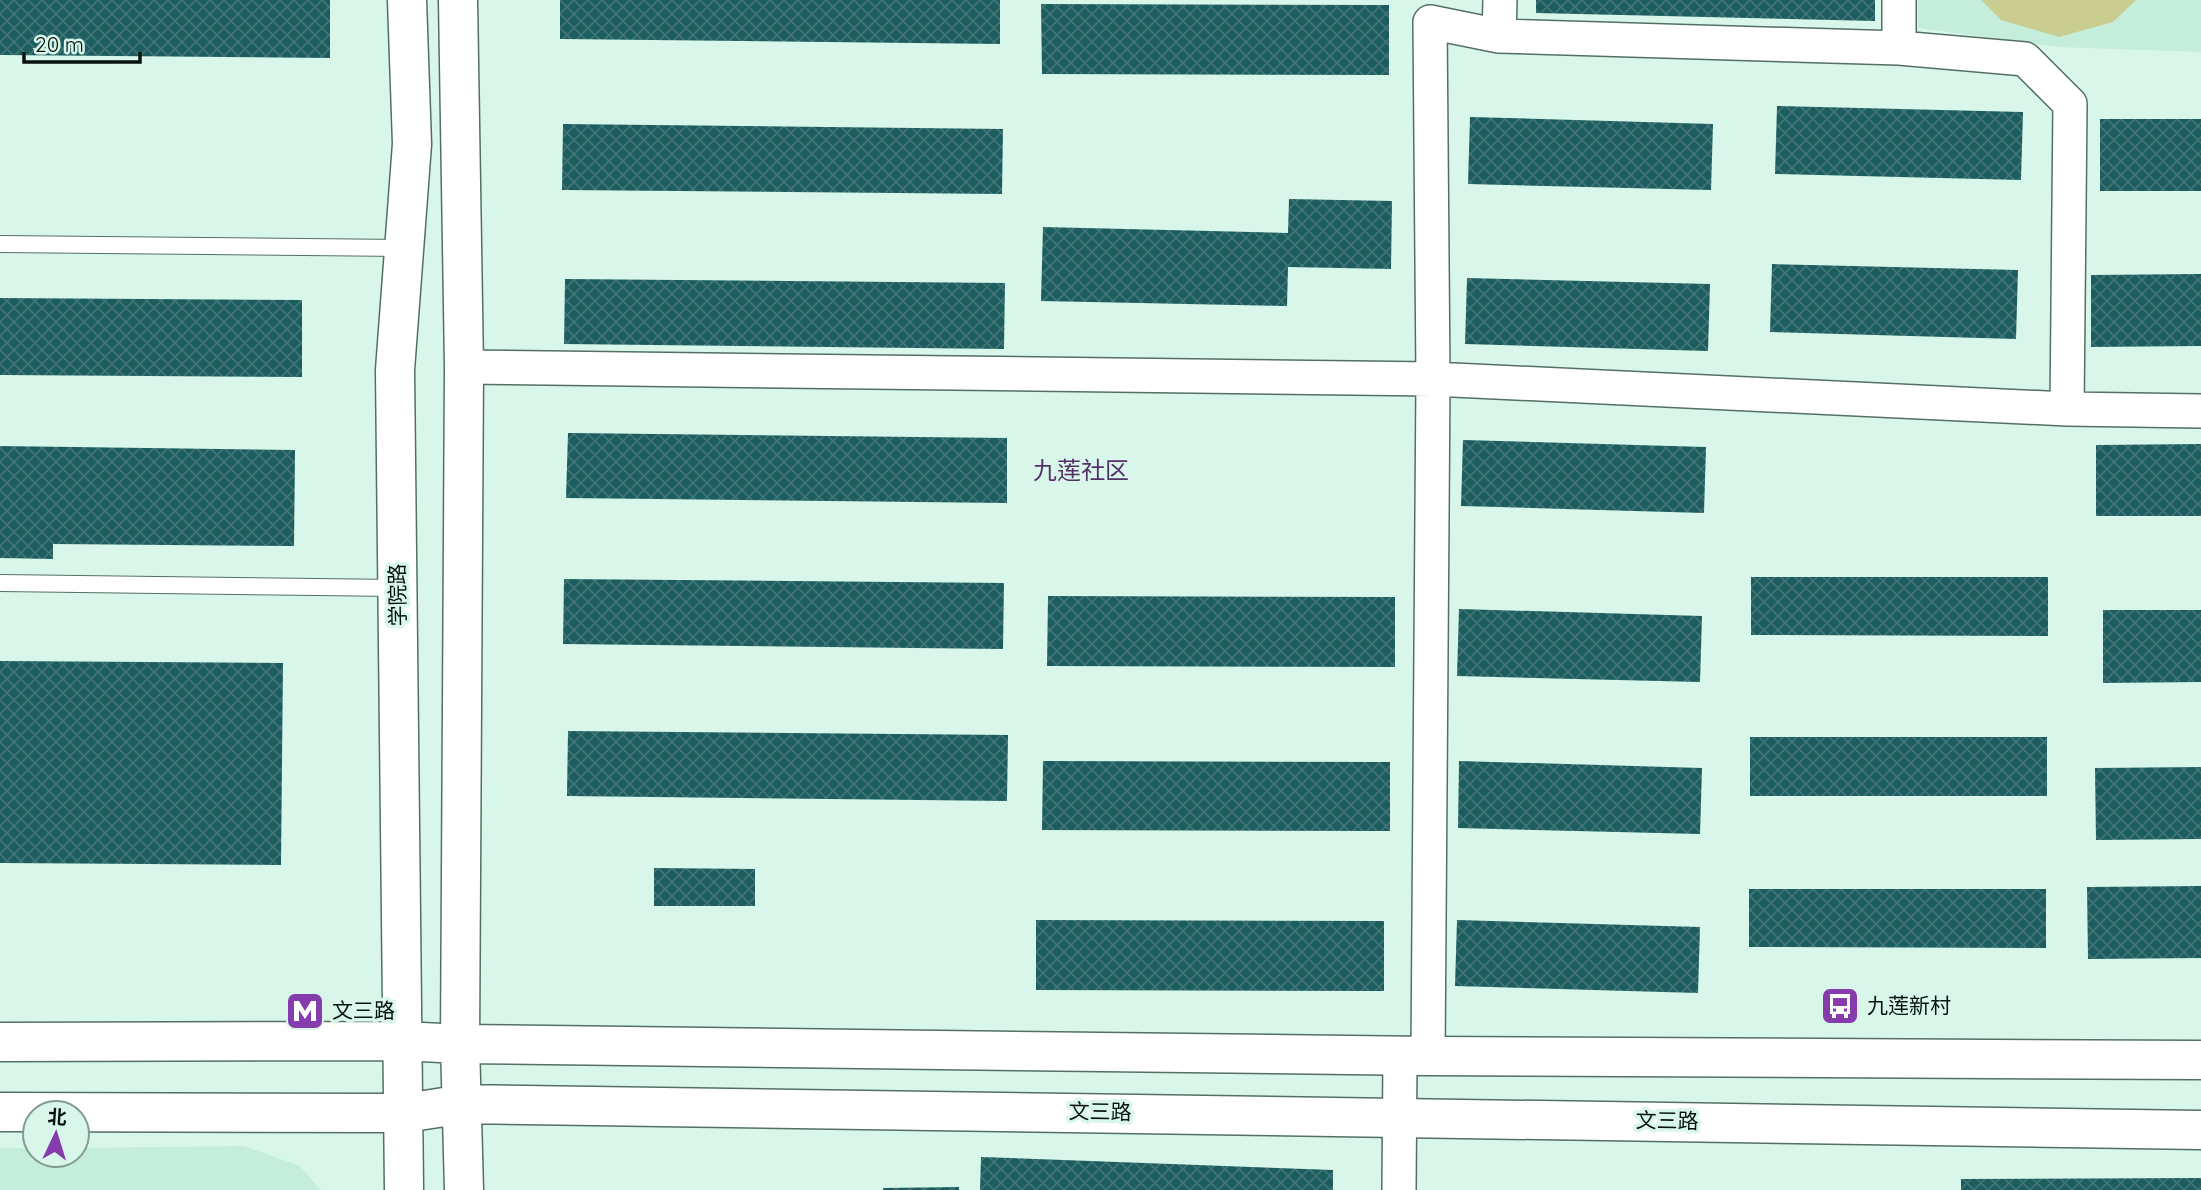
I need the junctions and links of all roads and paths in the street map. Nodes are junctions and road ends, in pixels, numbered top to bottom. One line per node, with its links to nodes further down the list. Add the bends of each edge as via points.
1 (407, 0): 8 (main road, 学院路, via 412,144)
2 (457, 0): 9 (main road)
3 (1500, 0): 5 (street)
4 (1899, 0): 6 (street)
5 (1499, 36): 6 (street); 10 (street, via 1430,22)
6 (1899, 48): 11 (street, via 2025,59 2070,104)
7 (0, 244): 8 (lane)
8 (404, 248): 14 (main road, 学院路, via 395,370)
9 (464, 368): 10 (street); 17 (main road)
10 (1433, 379): 11 (street); 18 (street)
11 (2067, 409): 12 (street)
12 (2201, 411)
13 (0, 583): 14 (lane)
14 (398, 588): 15 (main road, 学院路)
15 (402, 1041): 16 (main road); 17 (main road); 22 (main road, 学院路)
16 (0, 1042)
17 (460, 1044): 18 (main road); 20 (main road)
18 (1414, 1055): 19 (main road); 23 (street)
19 (2201, 1060)
20 (464, 1104): 22 (main road, 文三路); 23 (main road, 文三路); 26 (main road)
21 (0, 1112): 22 (main road, 文三路)
22 (405, 1113): 25 (main road, 学院路)
23 (1399, 1116): 24 (main road, 文三路); 27 (street)
24 (2201, 1130)
25 (404, 1190)
26 (464, 1190)
27 (1399, 1190)

